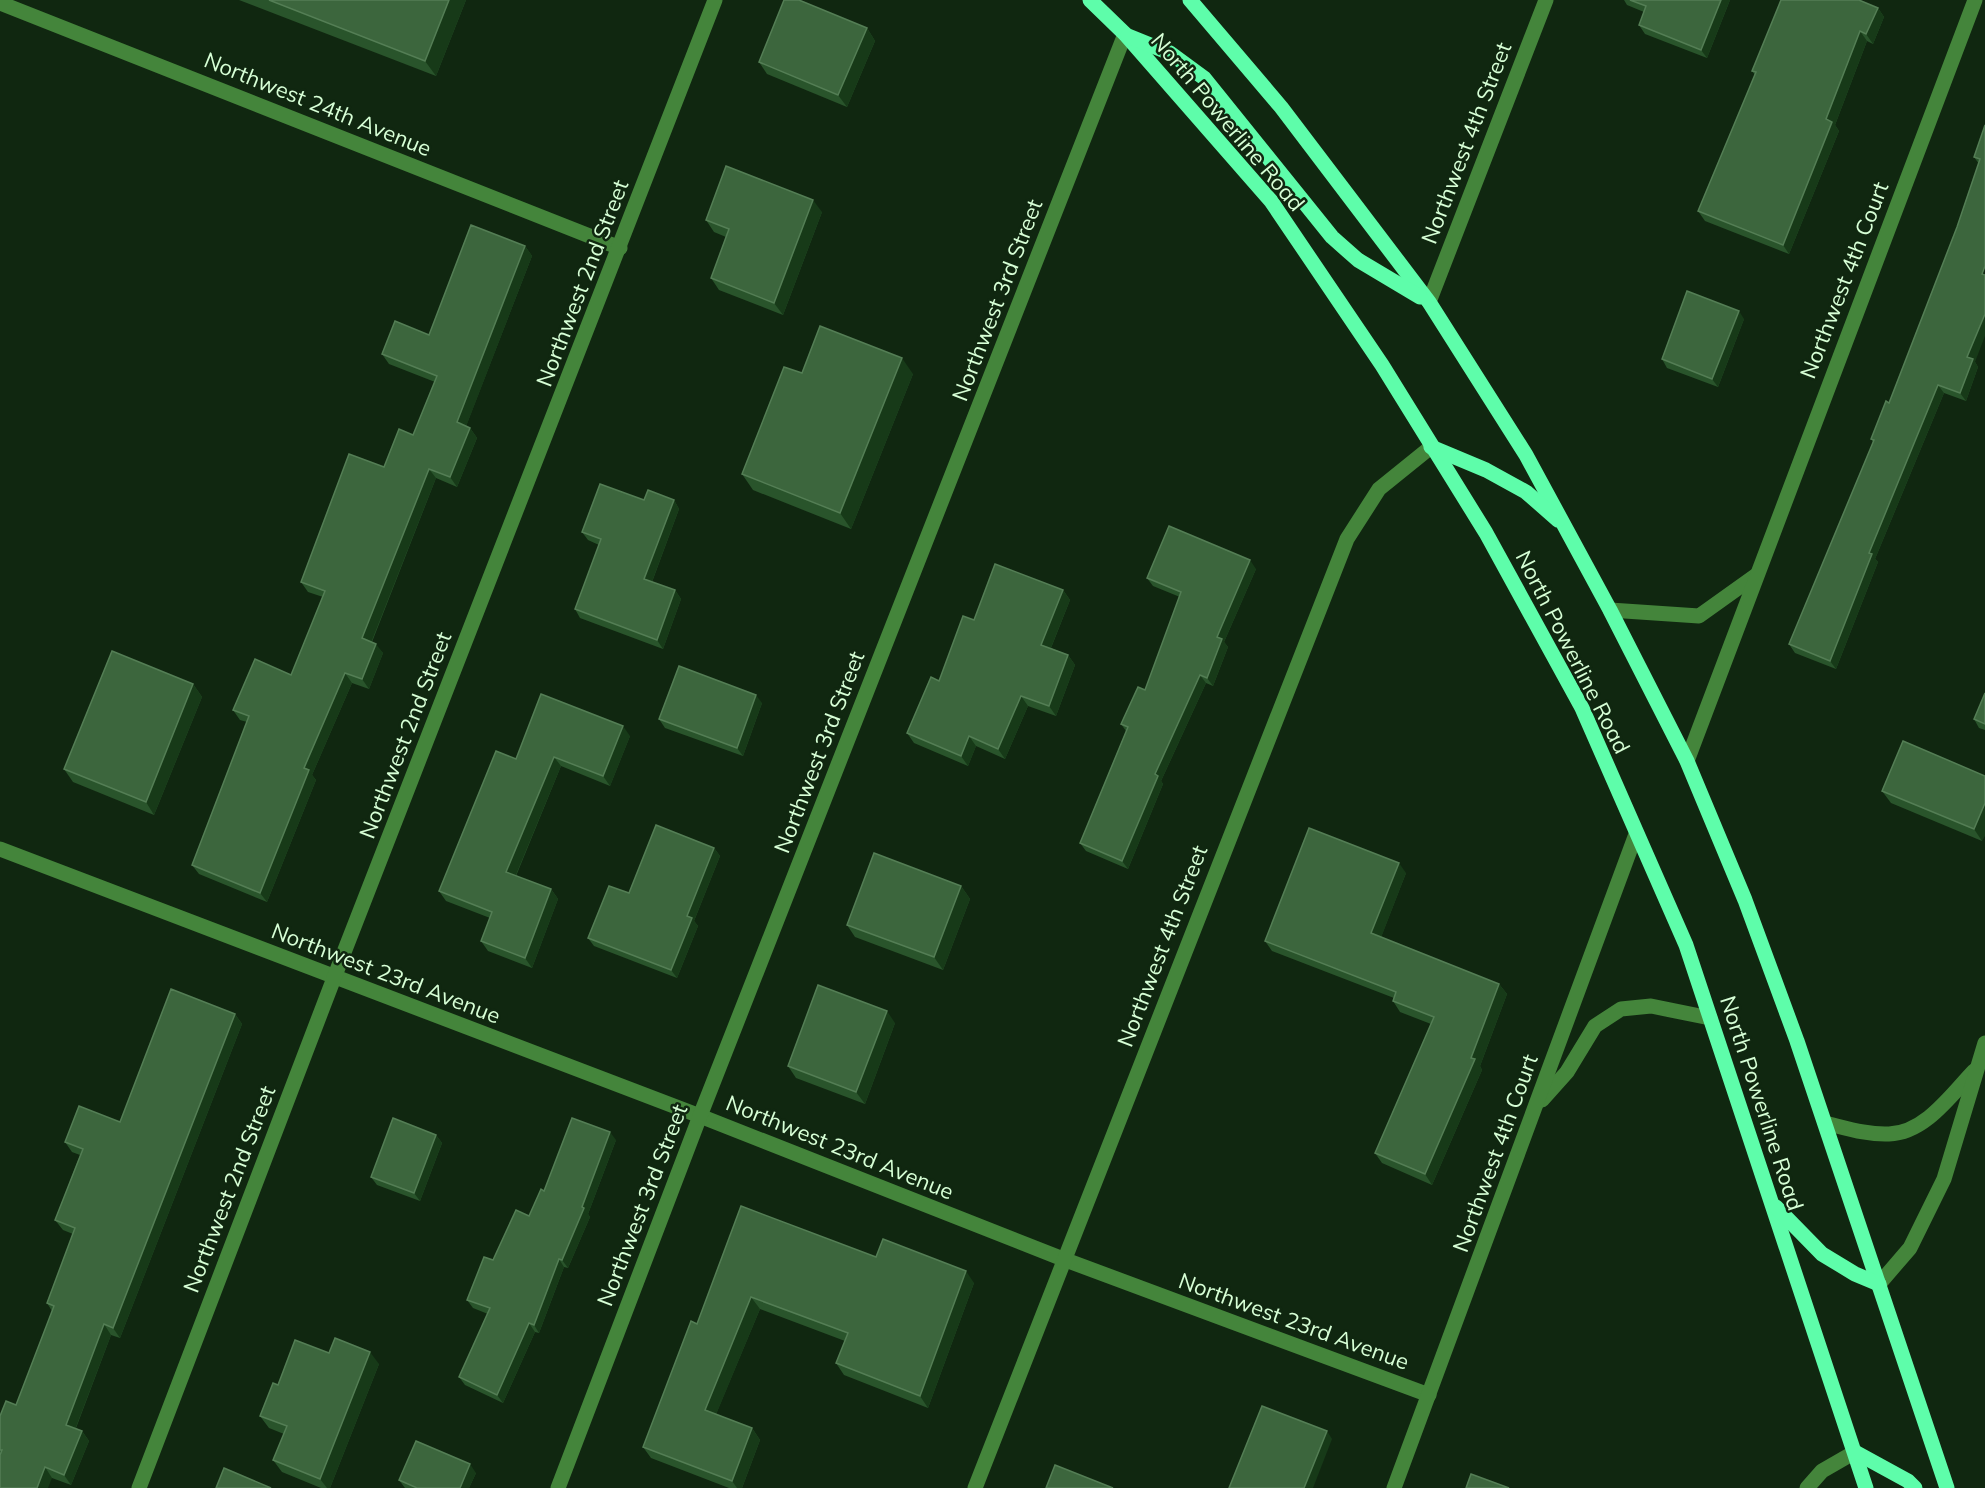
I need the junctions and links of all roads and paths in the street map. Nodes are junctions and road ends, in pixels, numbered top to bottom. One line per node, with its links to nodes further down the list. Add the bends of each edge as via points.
1 (715, 0): 8 (street, Northwest 2nd Street)
2 (1090, 0): 7 (main road, North Powerline Road)
3 (1190, 0): 9 (main road, North Powerline Road, via 1281,107)
4 (1546, 0): 9 (street, Northwest 4th Street)
5 (1975, 0): 12 (street, Northwest 4th Court)
6 (0, 3): 8 (street, Northwest 24th Avenue)
7 (1125, 34): 9 (main road, via 1170,53 1204,78 1332,237 1358,260); 10 (main road, North Powerline Road, via 1271,201 1382,365); 22 (street, Northwest 3rd Street)
8 (620, 248): 17 (street, Northwest 2nd Street)
9 (1429, 302): 11 (main road, North Powerline Road)
10 (1431, 447): 11 (main road, via 1526,492); 15 (main road, North Powerline Road, via 1486,533 1582,708); 25 (street, Northwest 4th Street, via 1379,489 1347,539)
11 (1568, 528): 13 (main road, North Powerline Road)
12 (1755, 576): 13 (street, via 1700,616); 14 (street, Northwest 4th Court)
13 (1610, 610): 14 (main road, North Powerline Road)
14 (1687, 761): 23 (main road, North Powerline Road, via 1745,900)
15 (1636, 834): 18 (main road, North Powerline Road, via 1686,945); 21 (street, Northwest 4th Court)
16 (0, 849): 17 (street, Northwest 23rd Avenue)
17 (334, 978): 22 (street, Northwest 23rd Avenue); 29 (street, Northwest 2nd Street)
18 (1710, 1018): 21 (street, via 1651,1006 1621,1009 1595,1026 1567,1072); 24 (main road, North Powerline Road)
19 (1985, 1043): 20 (street)
20 (1976, 1069): 23 (street, via 1926,1121 1892,1135); 26 (street, via 1944,1179 1910,1248)
21 (1536, 1107): 27 (street, Northwest 4th Court)
22 (700, 1116): 25 (street, Northwest 23rd Avenue); 30 (street, Northwest 3rd Street)
23 (1825, 1123): 26 (main road, North Powerline Road)
24 (1772, 1202): 26 (main road, via 1822,1254); 28 (main road, North Powerline Road)
25 (1063, 1259): 27 (street, Northwest 23rd Avenue); 31 (street, Northwest 4th Street)
26 (1879, 1284): 36 (main road, North Powerline Road)
27 (1429, 1395): 32 (street, Northwest 4th Court)
28 (1854, 1452): 33 (street, via 1822,1471); 34 (main road, North Powerline Road); 35 (main road)
29 (139, 1488)
30 (558, 1488)
31 (975, 1488)
32 (1394, 1488)
33 (1807, 1488)
34 (1866, 1488)
35 (1915, 1488)
36 (1947, 1488)

